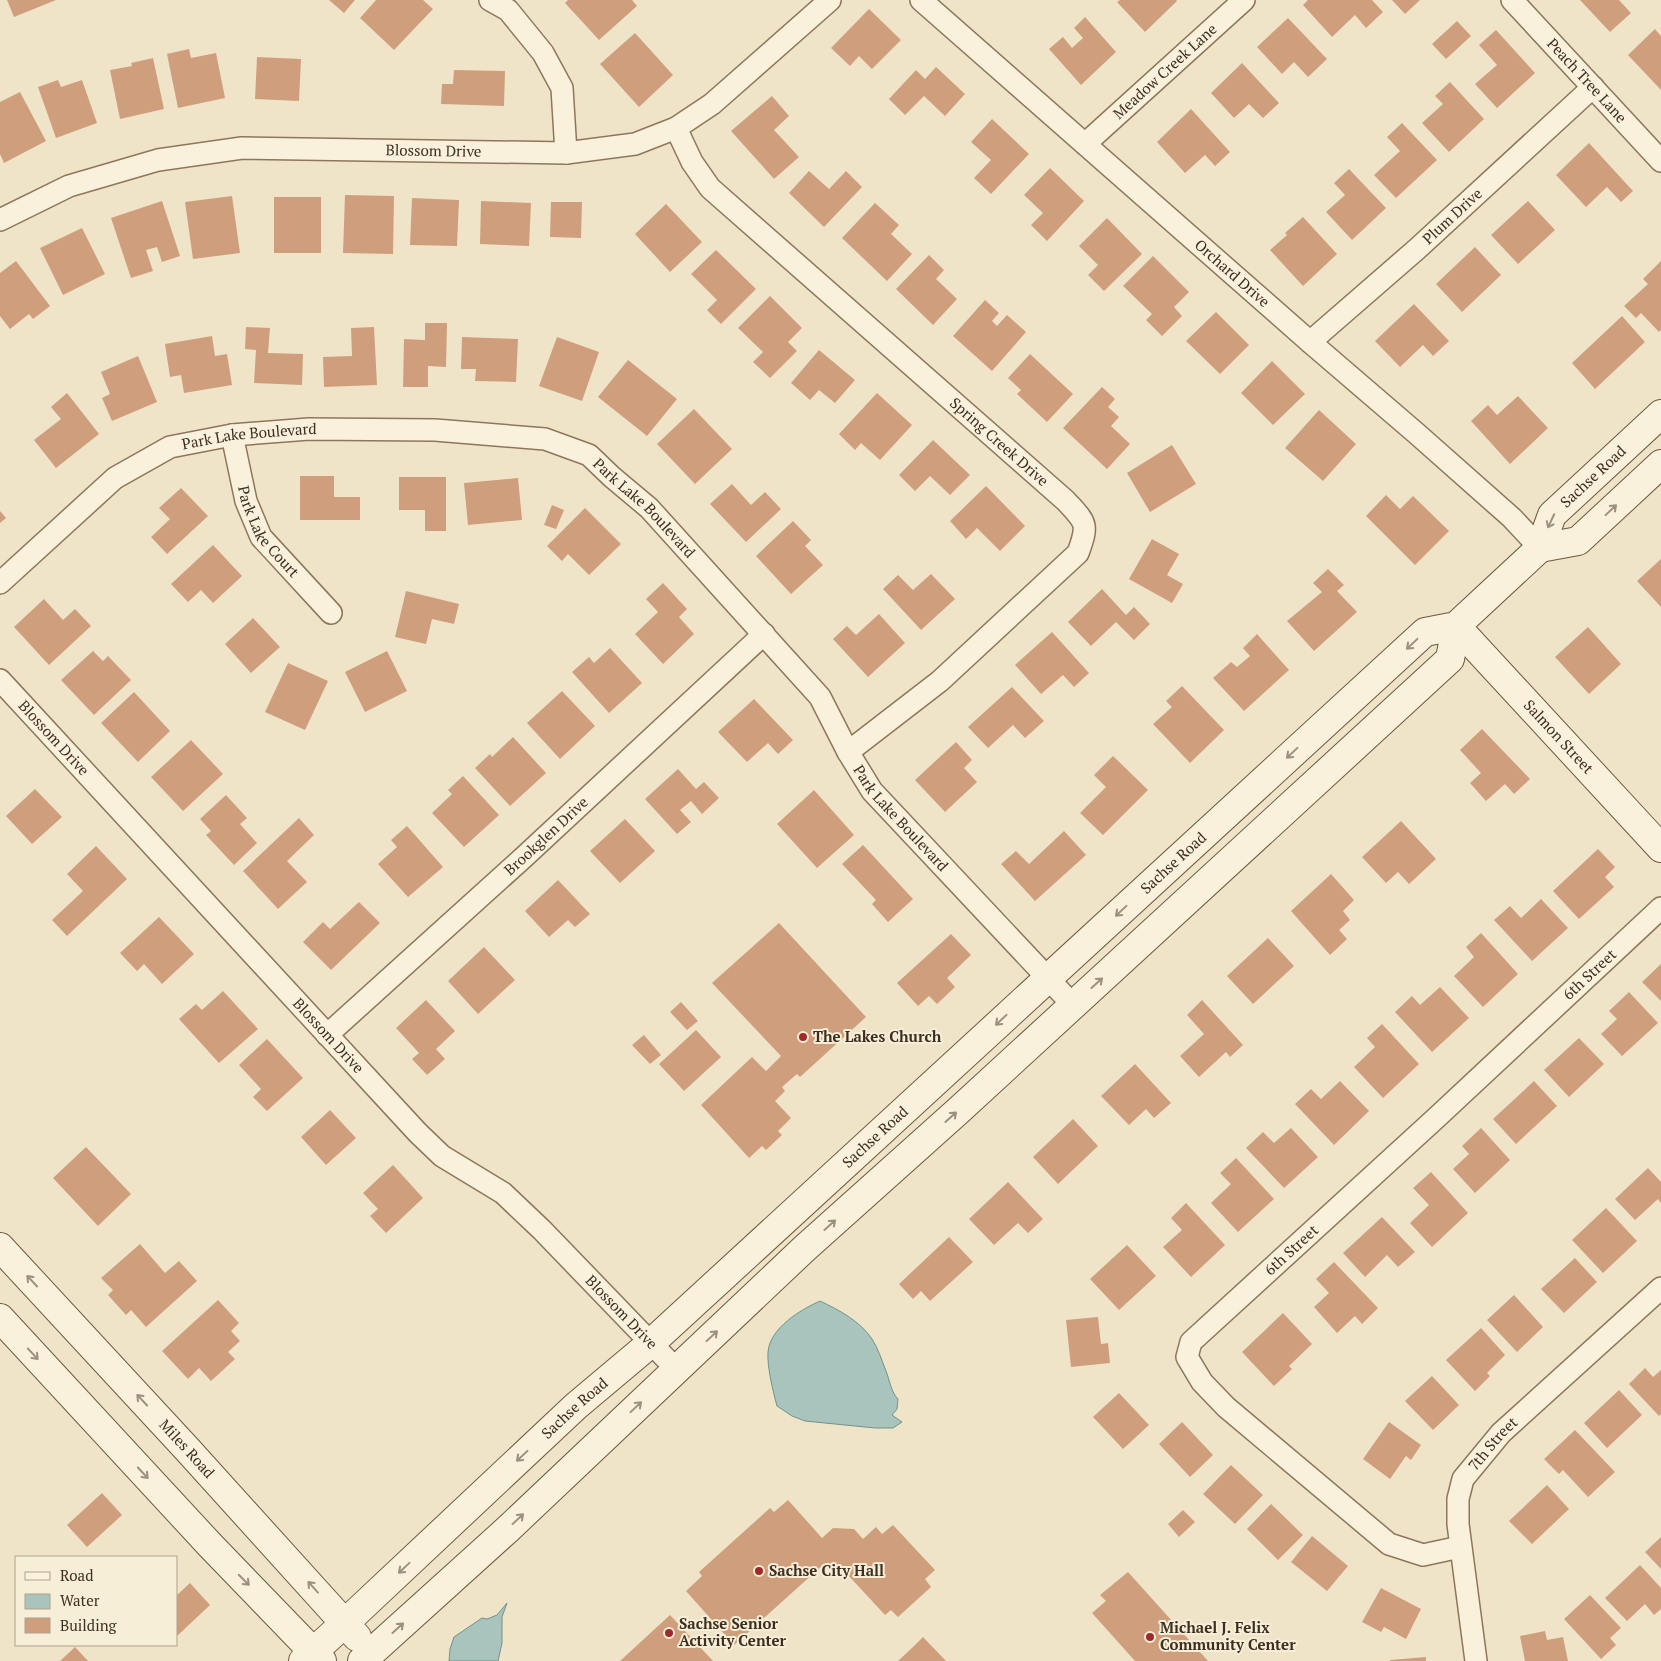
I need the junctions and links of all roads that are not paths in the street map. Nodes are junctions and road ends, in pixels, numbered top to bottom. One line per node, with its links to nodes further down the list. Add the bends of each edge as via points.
1 (490, 0): 9 (street, via 508,10 543,53 562,88)
2 (830, 0): 7 (street, Blossom Drive, via 712,104)
3 (921, 0): 8 (street, Orchard Drive)
4 (1244, 0): 8 (street, Meadow Creek Lane)
5 (1512, 0): 6 (street, Peach Tree Lane)
6 (1593, 88): 10 (street, Peach Tree Lane); 12 (street, Plum Drive)
7 (676, 128): 9 (street, Blossom Drive, via 635,144); 22 (street, Spring Creek Drive, via 692,162 710,188 1066,501 1083,520 1085,534 1078,553 940,681)
8 (1085, 144): 12 (street, Orchard Drive)
9 (566, 153): 11 (street, Blossom Drive, via 242,148 158,160 69,186)
10 (1661, 161)
11 (0, 220)
12 (1310, 342): 16 (street, Orchard Drive, via 1512,518)
13 (1661, 414): 16 (main road, Sachse Road, one-way to 16, via 1552,515)
14 (232, 435): 17 (street, Park Lake Boulevard, via 170,447 115,478); 18 (street, Park Lake Court, via 246,501 261,537); 20 (street, Park Lake Boulevard, via 309,429 435,430 545,439 589,454 649,508)
15 (1661, 464): 16 (main road, one-way to 15, via 1578,541)
16 (1540, 548): 19 (main road, Sachse Road)
17 (0, 583)
18 (330, 613)
19 (1456, 626): 23 (main road, Salmon Street); 25 (main road, Sachse Road, one-way to 25, via 1425,632); 26 (main road, one-way to 19, via 1450,659)
20 (764, 634): 22 (street, Park Lake Boulevard, via 820,697); 27 (street, Brookglen Drive)
21 (0, 680): 27 (street, Blossom Drive)
22 (848, 752): 25 (street, Park Lake Boulevard, via 872,791)
23 (1661, 848)
24 (1661, 908): 33 (street, 6th Street, via 1191,1342 1187,1357 1202,1382 1226,1407 1389,1544 1423,1555)
25 (1048, 978): 26 (street, Park Lake Boulevard); 31 (main road, Sachse Road, one-way to 31)
26 (1072, 1005): 32 (main road, one-way to 26)
27 (327, 1035): 31 (street, Blossom Drive, via 435,1150 502,1193)
28 (0, 1247): 34 (main road, Miles Road, one-way to 28)
29 (1661, 1288): 33 (street, 7th Street, via 1501,1434 1464,1478 1458,1499)
30 (0, 1318): 35 (main road, one-way to 35)
31 (651, 1343): 32 (street, Blossom Drive); 34 (main road, Sachse Road, one-way to 34, via 576,1406)
32 (676, 1370): 36 (main road, one-way to 32)
33 (1460, 1547): 37 (street, 7th Street)
34 (345, 1623): 35 (main road, Sachse Road); 36 (main road, Miles Road)
35 (313, 1658)
36 (371, 1658)
37 (1476, 1661)

